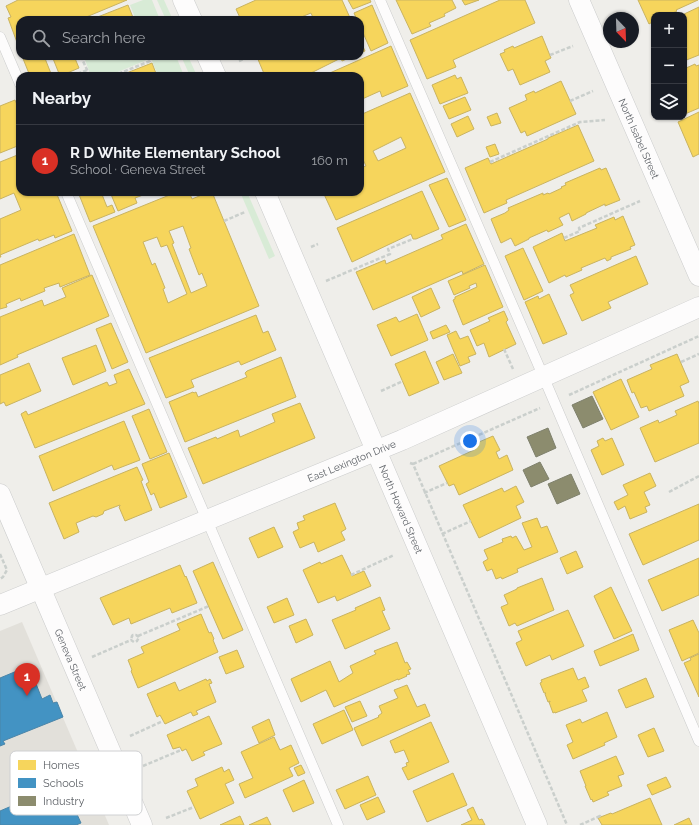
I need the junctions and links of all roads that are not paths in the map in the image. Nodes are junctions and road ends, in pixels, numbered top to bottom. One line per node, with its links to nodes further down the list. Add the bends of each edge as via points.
1 (183, 0): 4 (street)
2 (380, 0): 13 (lane)
3 (579, 0): 11 (street, North Isabel Street)
4 (190, 16)
5 (0, 37): 8 (lane)
6 (209, 60): 7 (street)
7 (214, 72)
8 (16, 75)
9 (68, 196): 16 (lane)
10 (267, 196): 14 (street, North Howard Street)
11 (699, 276)
12 (699, 307): 13 (street, East Lexington Drive)
13 (544, 378): 14 (street, East Lexington Drive); 19 (lane)
14 (377, 451): 16 (street, East Lexington Drive); 24 (street, North Howard Street)
15 (0, 494): 17 (street, Geneva Street)
16 (207, 520): 17 (street, East Lexington Drive); 23 (lane)
17 (41, 589): 18 (street, East Lexington Drive); 20 (street, Geneva Street)
18 (0, 605)
19 (699, 741)
20 (110, 751)
21 (138, 815): 22 (street, Geneva Street)
22 (142, 825)
23 (338, 825)
24 (537, 825)

